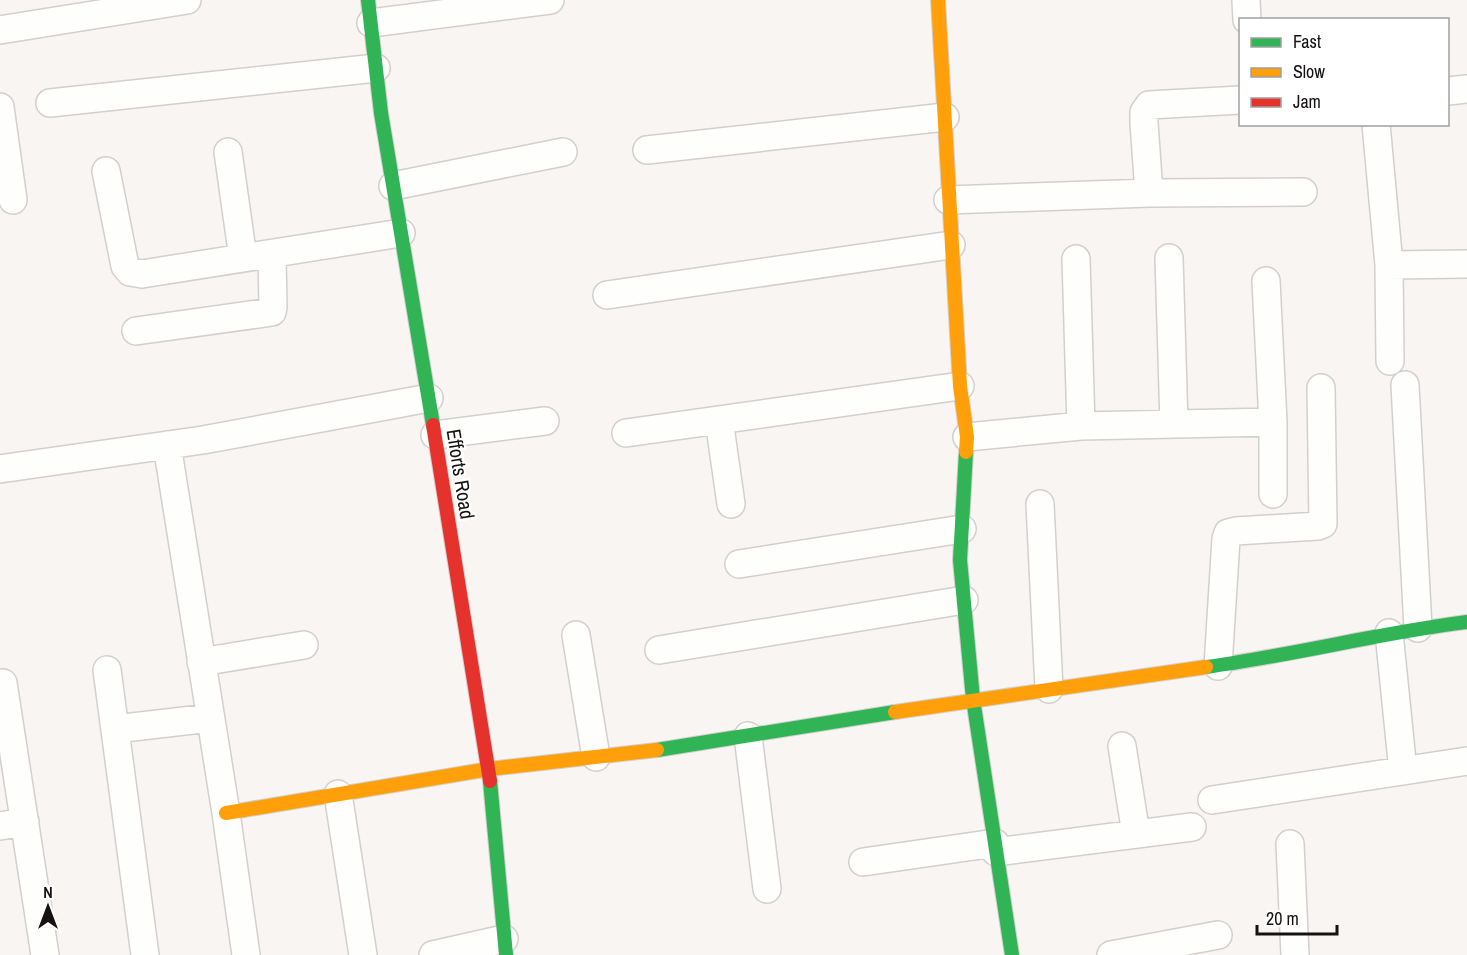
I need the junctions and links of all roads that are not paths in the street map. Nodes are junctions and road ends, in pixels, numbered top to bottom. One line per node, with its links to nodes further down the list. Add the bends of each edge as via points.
1 (187, 0): 6 (street)
2 (550, 0): 5 (street)
3 (938, 0): 16 (street)
4 (1245, 0): 8 (street)
5 (522, 2): 7 (street)
6 (88, 8): 9 (street)
7 (369, 11): 10 (street, Efforts Road)
8 (1246, 18)
9 (0, 30)
10 (376, 68): 14 (street); 22 (street, Efforts Road)
11 (1467, 89): 12 (street)
12 (1449, 91)
13 (1239, 100): 24 (street, via 1149,105 1144,123)
14 (50, 103)
15 (0, 107): 25 (street)
16 (945, 117): 18 (street); 26 (street)
17 (1376, 126): 34 (street)
18 (647, 150)
19 (228, 152): 30 (street)
20 (563, 152): 22 (street)
21 (106, 171): 30 (street, via 124,266 130,272 142,274)
22 (393, 186): 27 (street, Efforts Road)
23 (1303, 192): 24 (street)
24 (1149, 193): 26 (street)
25 (13, 200)
26 (948, 200): 28 (street)
27 (401, 234): 29 (street); 42 (street, Efforts Road)
28 (951, 245): 36 (street); 40 (street)
29 (272, 254): 30 (street); 37 (street, via 272,312)
30 (243, 258)
31 (1169, 258): 46 (street)
32 (1076, 259): 47 (street)
33 (1467, 264): 34 (street)
34 (1389, 265): 38 (street)
35 (1266, 281): 45 (street)
36 (607, 295)
37 (136, 332)
38 (1390, 361)
39 (1405, 385): 60 (street)
40 (960, 386): 43 (street); 50 (street)
41 (1321, 388): 66 (street, via 1323,524 1228,533)
42 (429, 398): 49 (street, Efforts Road); 51 (street)
43 (719, 420): 48 (street); 54 (street)
44 (544, 421): 49 (street)
45 (1273, 422): 46 (street); 53 (street)
46 (1174, 424): 47 (street)
47 (1081, 426): 50 (street)
48 (626, 433)
49 (435, 435): 77 (street, Efforts Road)
50 (967, 437): 56 (street)
51 (166, 445): 52 (street); 65 (street)
52 (0, 469)
53 (1273, 494)
54 (731, 504)
55 (1040, 504): 69 (street)
56 (962, 529): 57 (street); 58 (street)
57 (739, 564)
58 (964, 600): 64 (street); 70 (street)
59 (1467, 622): 60 (street)
60 (1418, 628): 61 (street)
61 (1389, 633): 66 (street); 78 (street)
62 (576, 635): 75 (street)
63 (304, 645): 65 (street)
64 (659, 650)
65 (201, 662): 71 (street)
66 (1218, 666): 69 (street)
67 (106, 670): 72 (street)
68 (3, 683): 82 (street)
69 (1049, 689): 70 (street)
70 (973, 699): 73 (street); 86 (street)
71 (210, 718): 72 (street); 81 (street)
72 (115, 729): 92 (street)
73 (748, 736): 75 (street); 88 (street)
74 (1122, 746): 84 (street)
75 (596, 757): 77 (street)
76 (1467, 761): 78 (street)
77 (489, 769): 79 (street); 90 (street, Efforts Road)
78 (1403, 771): 80 (street)
79 (338, 794): 81 (street); 94 (street)
80 (1212, 800)
81 (226, 813): 93 (street)
82 (12, 824): 91 (street)
83 (1192, 827): 84 (street)
84 (1136, 834): 86 (street)
85 (1290, 844): 98 (street)
86 (996, 848): 87 (street); 96 (street)
87 (863, 862)
88 (767, 889)
89 (1218, 935): 97 (street)
90 (505, 947): 95 (street)
91 (45, 955)
92 (145, 955)
93 (246, 955)
94 (363, 955)
95 (433, 955)
96 (1012, 955)
97 (1111, 955)
98 (1295, 955)

